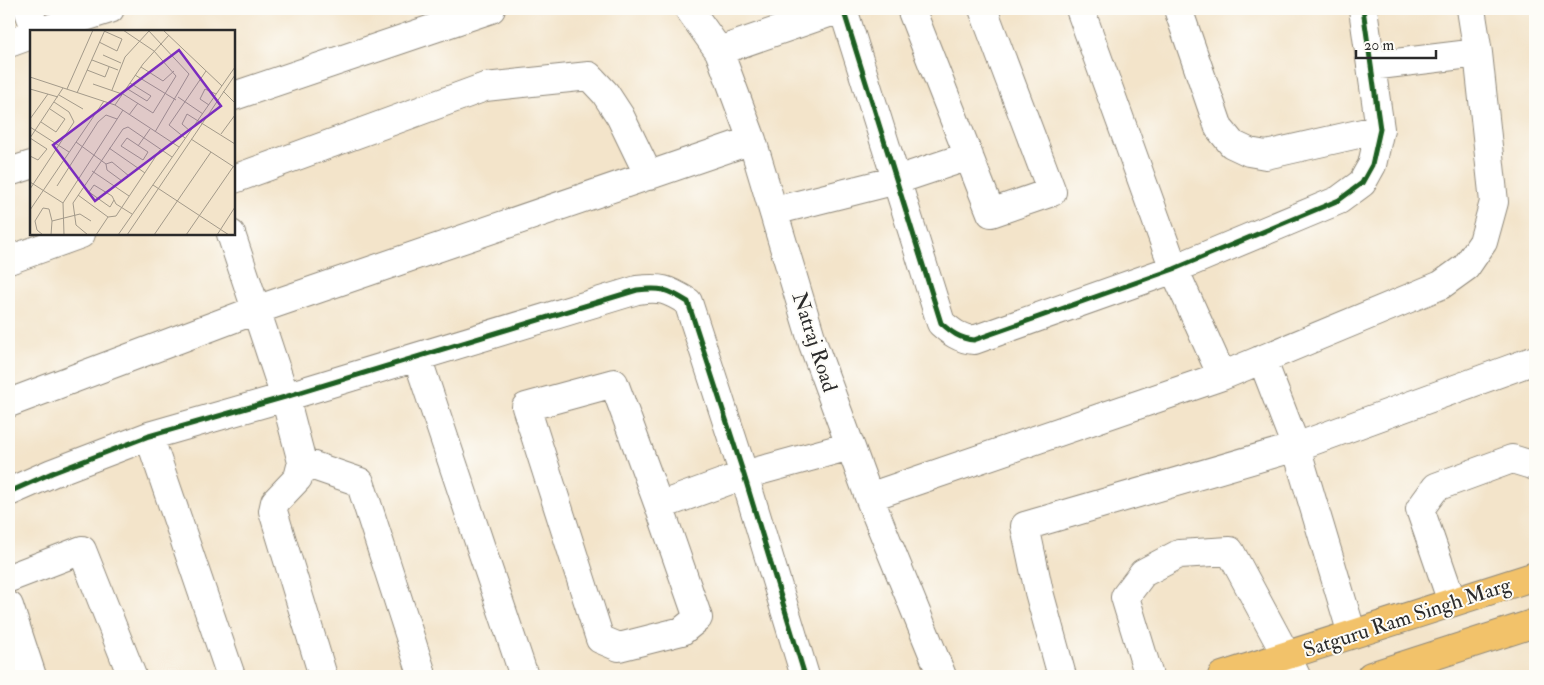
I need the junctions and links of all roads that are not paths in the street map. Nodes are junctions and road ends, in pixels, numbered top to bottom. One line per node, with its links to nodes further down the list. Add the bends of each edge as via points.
1 (28, 9): 12 (street)
2 (110, 9): 13 (street)
3 (492, 9): 19 (street)
4 (689, 9): 16 (street, Natraj Road)
5 (839, 9): 16 (street); 27 (street)
6 (911, 9): 22 (street)
7 (983, 9): 22 (street, via 1052,192 991,213)
8 (1080, 9): 32 (street)
9 (1178, 9): 20 (street, via 1219,128 1232,144 1266,155)
10 (1363, 9): 18 (street)
11 (1471, 9): 17 (street)
12 (36, 30)
13 (44, 30)
14 (30, 35): 15 (street)
15 (9, 43)
16 (719, 51): 21 (street, Natraj Road)
17 (1478, 53): 18 (street); 35 (street, via 1494,202 1483,242 1466,267 1441,285)
18 (1371, 66): 20 (street)
19 (235, 96)
20 (1380, 129): 32 (street, via 1372,165 1362,183 1339,200)
21 (752, 140): 25 (street); 28 (street, Natraj Road)
22 (969, 156): 27 (street)
23 (30, 164): 24 (street)
24 (9, 172)
25 (649, 176): 26 (street, via 620,116 589,76 485,88); 33 (street)
26 (235, 179)
27 (897, 180): 28 (street); 32 (street, via 941,323 963,339 974,340)
28 (774, 211): 41 (street, Natraj Road, via 813,344)
29 (78, 235): 31 (street)
30 (231, 235): 33 (street)
31 (9, 260)
32 (1174, 269): 37 (street)
33 (256, 310): 38 (street); 39 (street)
34 (416, 356): 38 (street); 45 (street, via 637,290 656,288 671,292 688,302); 62 (street)
35 (1262, 360): 37 (street); 42 (street)
36 (1535, 360): 42 (street)
37 (1222, 376): 47 (street)
38 (285, 397): 40 (street); 43 (street)
39 (9, 403)
40 (149, 436): 46 (street); 59 (street)
41 (850, 446): 45 (street); 47 (street, Natraj Road)
42 (1296, 447): 54 (street); 64 (street, via 1025,526)
43 (302, 462): 60 (street, via 298,478 275,502 273,511); 61 (street, via 360,482)
44 (1535, 466): 51 (street, via 1512,459 1436,487 1420,509)
45 (744, 475): 48 (street); 56 (street)
46 (9, 492)
47 (868, 497): 63 (street, Natraj Road)
48 (660, 506): 48 (street, via 614,383 526,407 600,639 619,647 682,631 698,618)
49 (1535, 576): 51 (main road, Satguru Ram Singh Marg)
50 (9, 578): 58 (street, via 82,550)
51 (1452, 602): 54 (main road, Satguru Ram Singh Marg)
52 (9, 606): 57 (street)
53 (1535, 623): 67 (main road)
54 (1352, 634): 55 (main road, Satguru Ram Singh Marg)
55 (1291, 666): 65 (street, via 1230,550 1179,554 1143,574 1125,597); 66 (main road, Satguru Ram Singh Marg)
56 (800, 675)
57 (32, 676)
58 (132, 676)
59 (231, 676)
60 (323, 676)
61 (420, 676)
62 (524, 676)
63 (942, 676)
64 (1062, 676)
65 (1149, 676)
66 (1222, 676)
67 (1371, 676)

